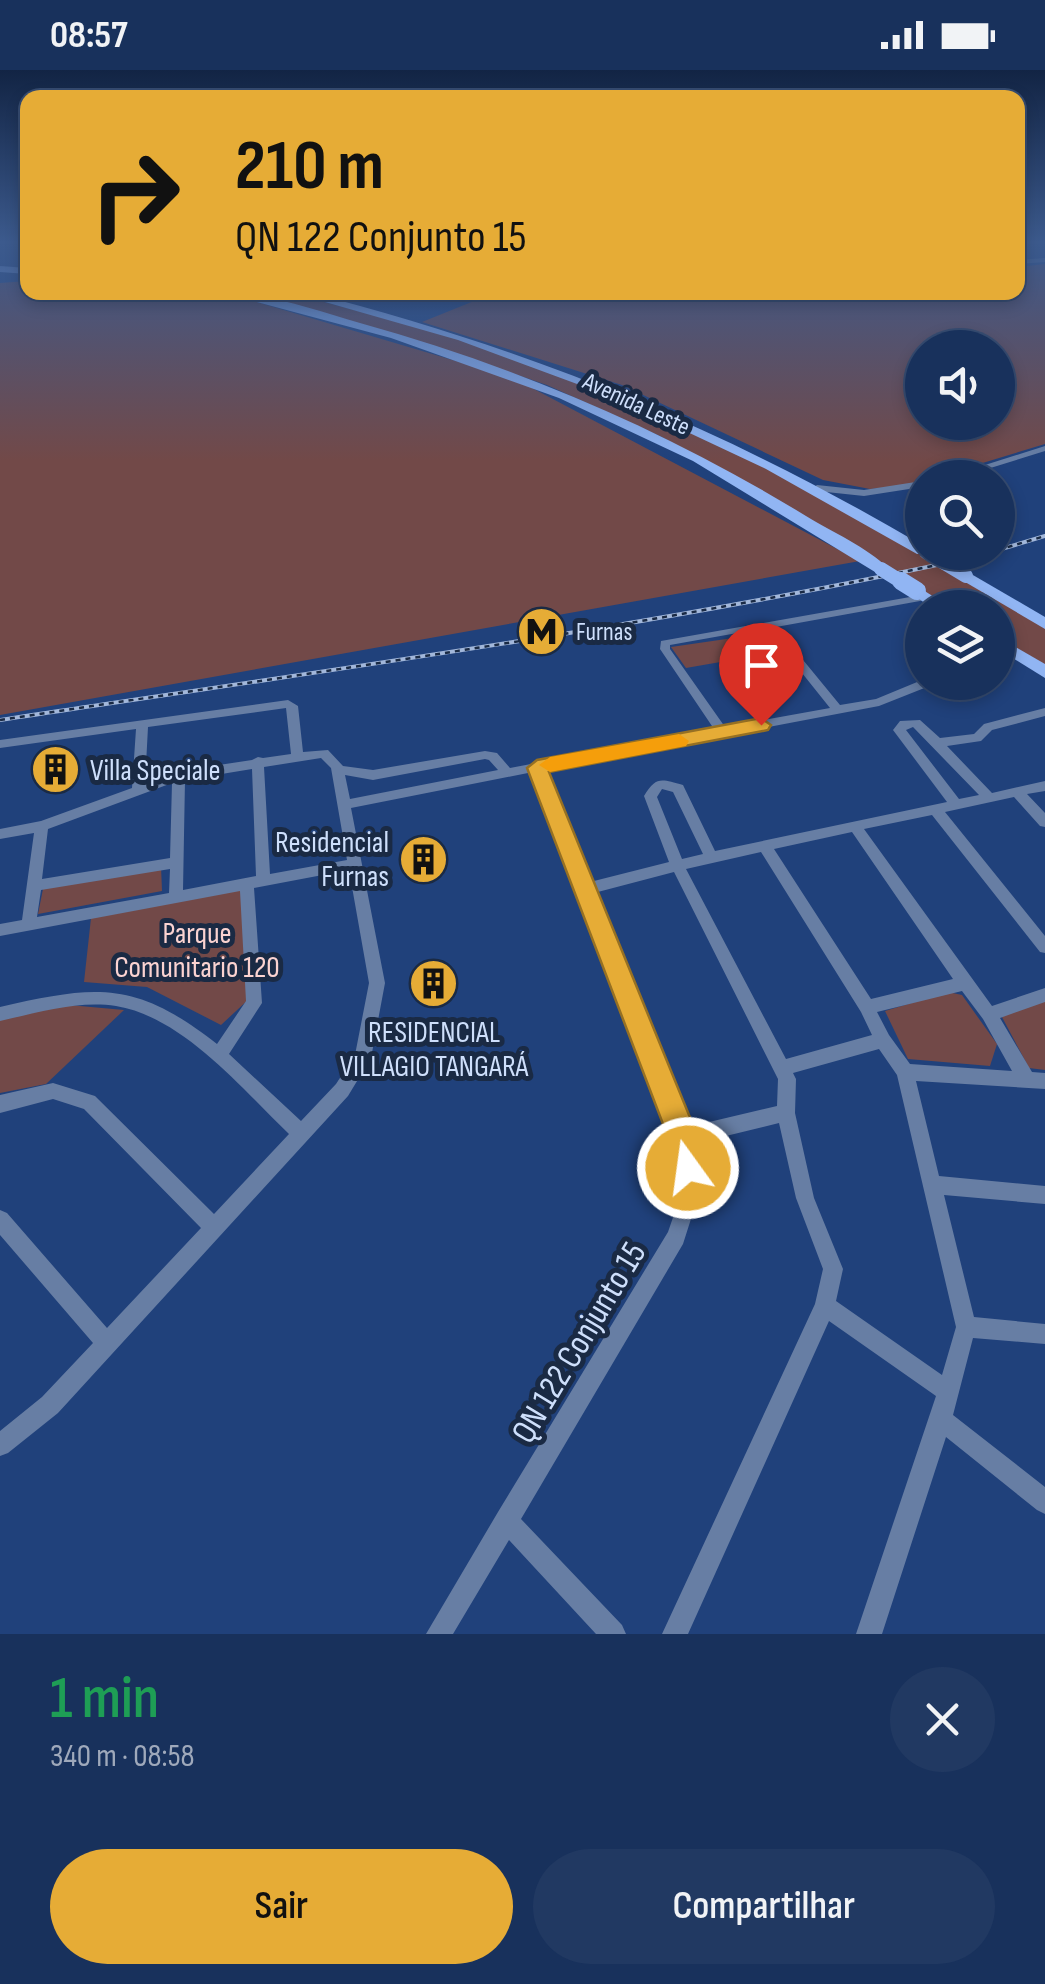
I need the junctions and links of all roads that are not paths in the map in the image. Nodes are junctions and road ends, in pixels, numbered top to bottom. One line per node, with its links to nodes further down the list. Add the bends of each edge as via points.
1 (306, 315): 4 (main road, Avenida Leste)
2 (380, 315): 3 (main road, Avenida Leste)
3 (482, 344): 4 (main road, via 480,352); 7 (main road, Avenida Leste, via 630,396)
4 (454, 356): 8 (main road, Avenida Leste, via 612,416)
5 (1045, 448): 6 (street)
6 (1006, 460)
7 (787, 472): 8 (main road, via 750,468 743,472); 10 (main road, Avenida Leste)
8 (745, 484): 15 (main road, Avenida Leste, bridge)
9 (905, 487): 11 (street)
10 (816, 488): 11 (street); 12 (main road, Avenida Leste)
11 (864, 494): 12 (street, via 857,500)
12 (868, 519): 13 (main road, Avenida Leste)
13 (905, 541)
14 (956, 570): 17 (main road, Avenida Leste, bridge)
15 (915, 590)
16 (905, 597): 18 (street)
17 (1045, 624)
18 (769, 625): 22 (street); 25 (street, via 666,643)
19 (1015, 655): 20 (main road)
20 (1045, 672)
21 (905, 691): 22 (street)
22 (837, 709): 25 (street)
23 (1045, 712): 26 (street, via 999,722 977,738)
24 (142, 723): 27 (street); 28 (street, via 288,704); 36 (street)
25 (723, 733): 30 (street)
26 (937, 743): 39 (street); 41 (street, via 916,724 899,730)
27 (0, 744)
28 (297, 754): 29 (street); 31 (street, via 324,753)
29 (258, 761): 33 (street); 52 (street)
30 (537, 768): 32 (street); 54 (street, QN 122 Conjunto 15)
31 (337, 769): 34 (street); 40 (street)
32 (507, 772): 34 (street, via 485,754); 38 (street)
33 (179, 776): 36 (street); 49 (street)
34 (373, 776): 38 (street)
35 (1045, 786): 37 (street)
36 (138, 788): 44 (street)
37 (1017, 792): 39 (street); 43 (street)
38 (376, 797): 40 (street)
39 (989, 798): 41 (street)
40 (342, 804): 50 (street)
41 (956, 805): 42 (street)
42 (936, 810): 45 (street); 58 (street)
43 (1045, 822)
44 (42, 826): 46 (street); 53 (street)
45 (856, 828): 47 (street); 59 (street)
46 (0, 834)
47 (766, 848): 48 (street); 61 (street)
48 (710, 857): 51 (street); 51 (street, via 678,788 660,784 650,796)
49 (175, 862): 53 (street); 55 (street)
50 (353, 864): 52 (street); 71 (street, via 377,983 372,1027 363,1058)
51 (677, 865): 54 (street); 66 (street)
52 (255, 882): 55 (street); 65 (street, via 254,1004)
53 (33, 886): 56 (street)
54 (585, 889): 72 (street, QN 122 Conjunto 15)
55 (176, 898): 56 (street)
56 (29, 924): 57 (street)
57 (0, 930)
58 (1045, 947)
59 (964, 983): 61 (street); 63 (street)
60 (1045, 995): 63 (street)
61 (867, 1007): 64 (street)
62 (0, 1014): 65 (street, via 116,999 165,1017)
63 (989, 1014): 68 (street)
64 (883, 1040): 66 (street); 67 (street)
65 (218, 1056): 71 (street)
66 (782, 1068): 70 (street)
67 (905, 1072): 68 (street); 73 (street)
68 (1036, 1080)
69 (0, 1104): 76 (street, via 53,1091 89,1102)
70 (786, 1113): 72 (street); 77 (street, via 804,1198 833,1269)
71 (301, 1133): 76 (street)
72 (683, 1137): 85 (street, QN 122 Conjunto 15, via 688,1200 676,1237)
73 (933, 1186): 74 (street); 78 (street)
74 (1045, 1195)
75 (0, 1220): 80 (street)
76 (213, 1226): 80 (street)
77 (825, 1306): 81 (street); 88 (street)
78 (966, 1328): 79 (street); 81 (street)
79 (1045, 1334)
80 (108, 1343): 83 (street, via 50,1405)
81 (949, 1392): 82 (street)
82 (941, 1419): 84 (street); 89 (street)
83 (0, 1445)
84 (1045, 1502)
85 (506, 1520): 86 (street, QN 122 Conjunto 15); 87 (street)
86 (440, 1634)
87 (613, 1634)
88 (674, 1634)
89 (870, 1634)

